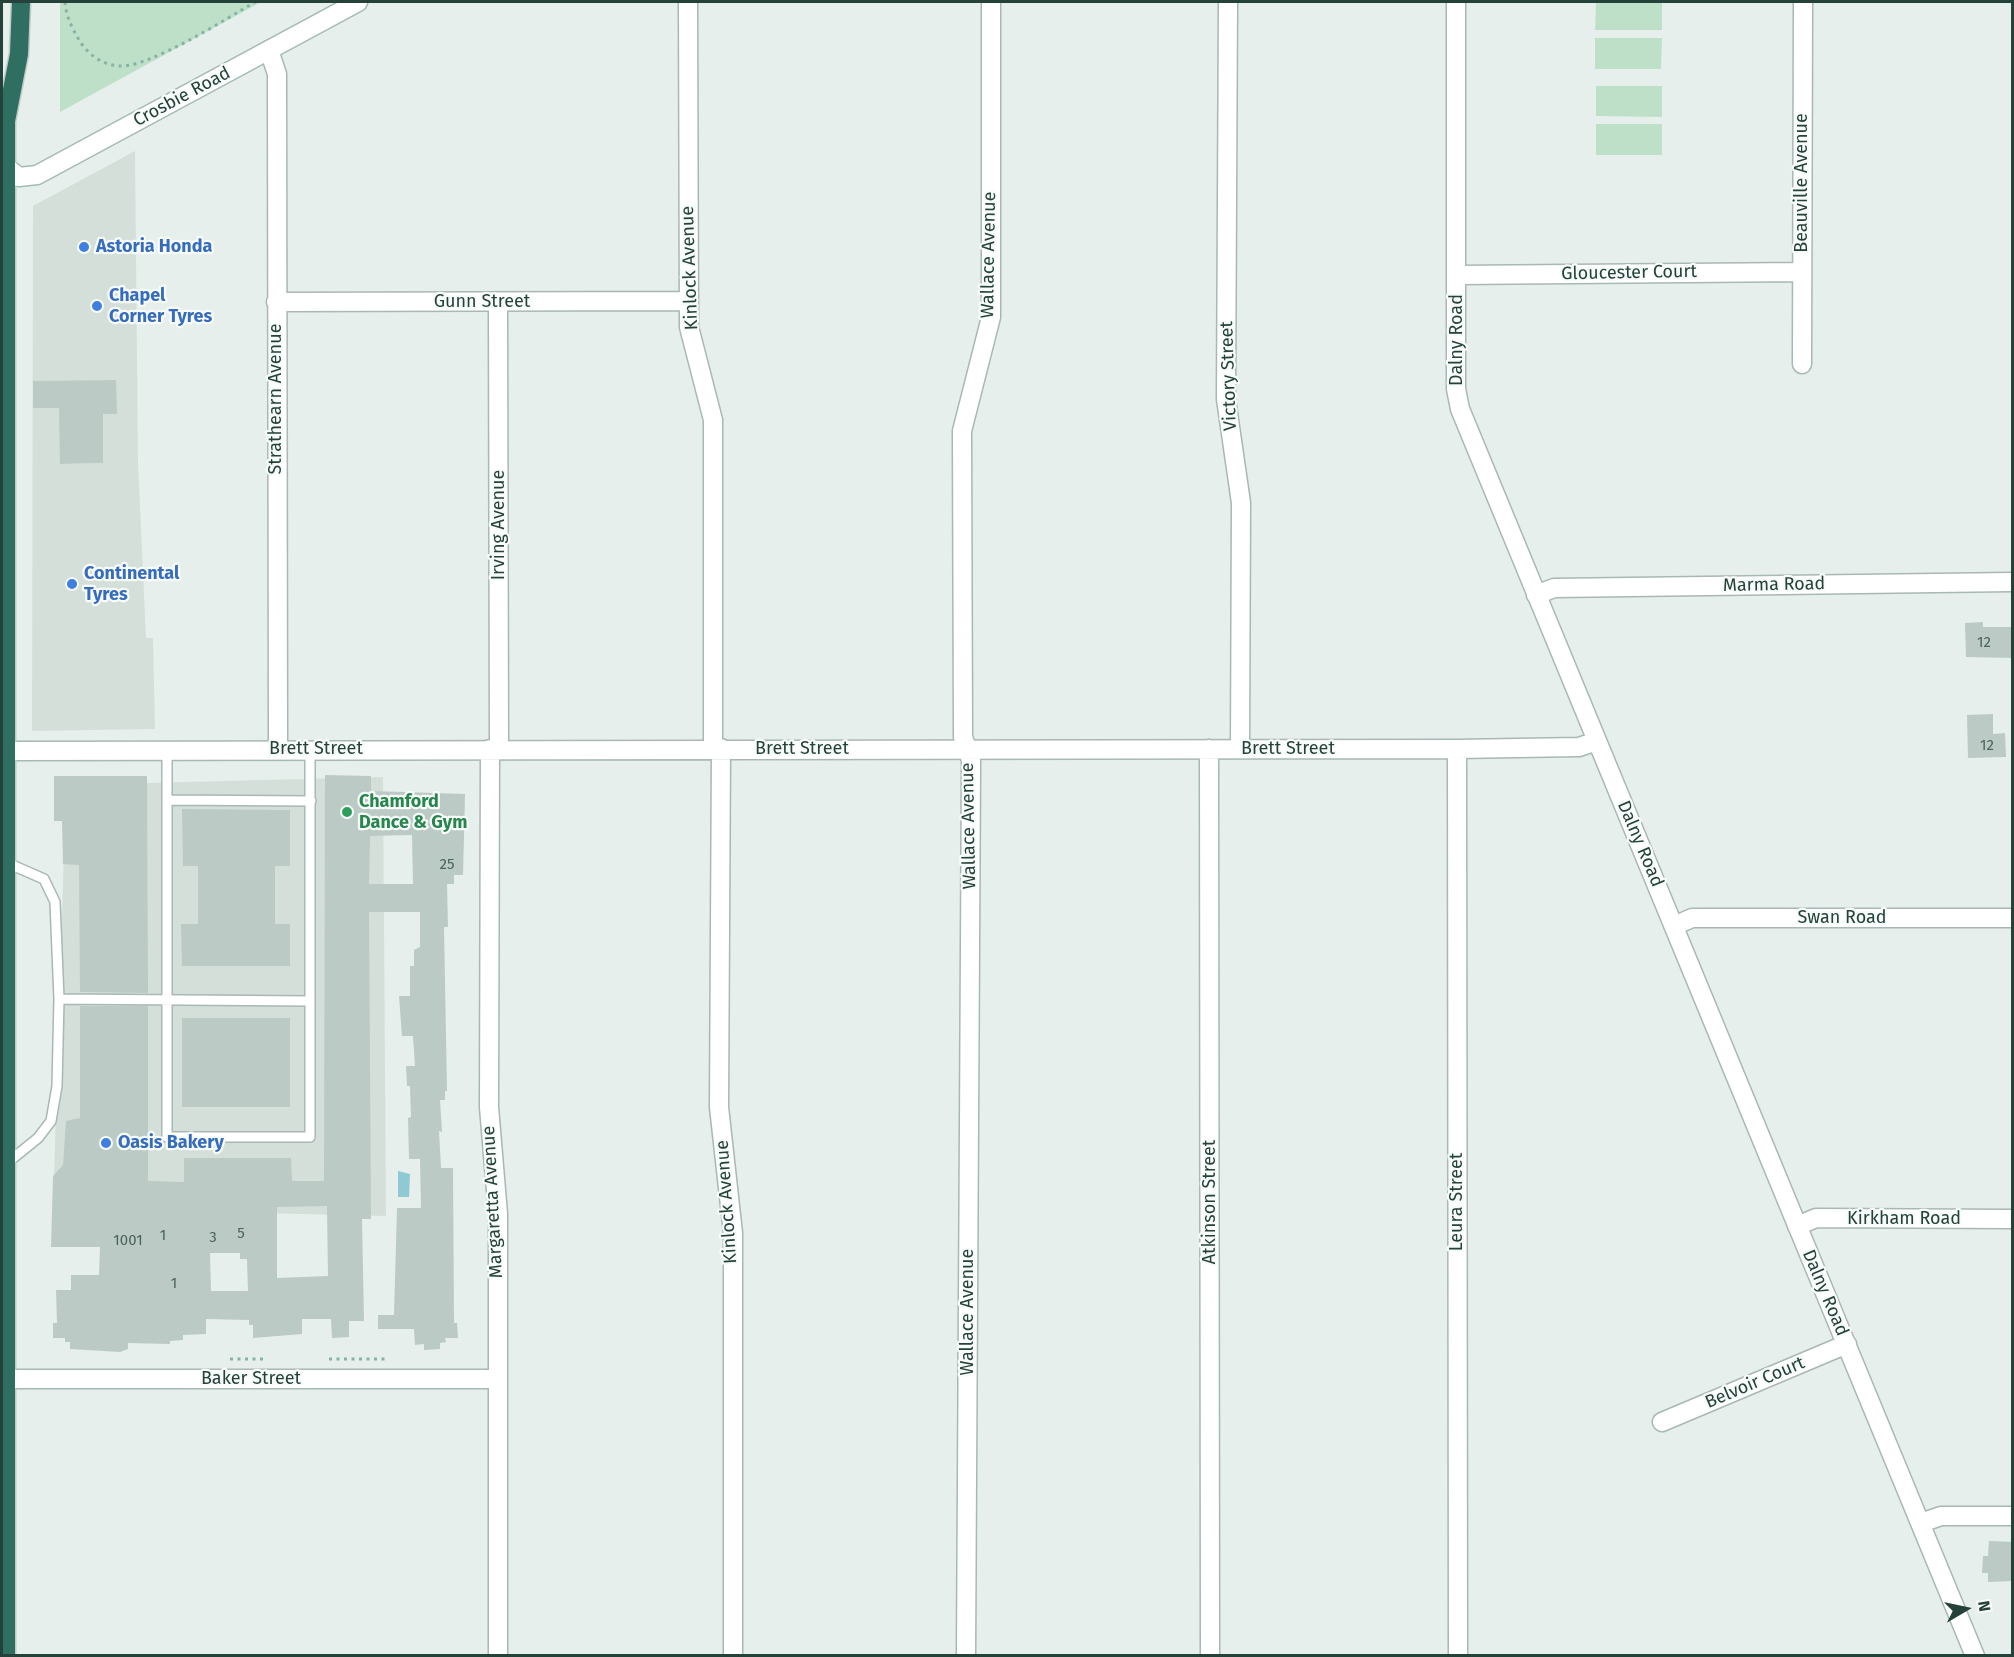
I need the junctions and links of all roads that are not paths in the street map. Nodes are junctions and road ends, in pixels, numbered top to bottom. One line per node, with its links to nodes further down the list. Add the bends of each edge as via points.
1 (21, 2): 10 (highway, via 19,54)
2 (358, 2): 8 (street, Crosbie Road)
3 (688, 2): 14 (street, Kinlock Avenue)
4 (991, 2): 30 (street, Wallace Avenue, via 991,317 962,431 963,738)
5 (1228, 2): 27 (street, Victory Street, via 1226,399 1241,503)
6 (1456, 2): 13 (street, Dalny Road)
7 (1803, 2): 12 (street, Beauville Avenue)
8 (269, 50): 11 (street, Crosbie Road, via 37,175 19,177); 15 (street, Strathearn Avenue, via 277,74)
9 (2, 98): 10 (highway)
10 (6, 121): 11 (highway)
11 (4, 167): 18 (highway)
12 (1802, 272): 13 (street, Gloucester Court); 17 (street, Beauville Avenue)
13 (1457, 275): 20 (street, Dalny Road, via 1457,400)
14 (688, 301): 16 (street, Gunn Street); 23 (street, Kinlock Avenue, via 689,327 713,420)
15 (276, 302): 16 (street, Gunn Street); 24 (street, Strathearn Avenue)
16 (498, 302): 22 (street, Irving Avenue)
17 (1802, 364)
18 (3, 449): 31 (highway)
19 (2013, 582): 20 (street, Marma Road, via 1554,588)
20 (1536, 595): 21 (street, Dalny Road)
21 (1597, 741): 28 (street, Brett Street, via 1579,747); 36 (street, Dalny Road)
22 (494, 748): 23 (street, Brett Street); 25 (street, Brett Street); 45 (street, Margaretta Avenue, via 489,1096 498,1214)
23 (717, 748): 30 (street, Brett Street); 53 (street, Kinlock Avenue, via 719,1107 733,1233)
24 (278, 749): 25 (street, Brett Street); 29 (street, Brett Street)
25 (310, 749): 33 (lane)
26 (1209, 749): 27 (street, Brett Street); 30 (street, Brett Street); 55 (street, Atkinson Street)
27 (1240, 749): 28 (street, Brett Street)
28 (1457, 749): 56 (street, Leura Street)
29 (167, 750): 31 (street, Brett Street); 32 (lane)
30 (967, 750): 54 (street, Wallace Avenue, via 971,780)
31 (6, 751): 34 (highway)
32 (167, 800): 33 (lane); 39 (lane)
33 (311, 801): 38 (lane)
34 (3, 862): 37 (lane, via 44,879 55,902); 40 (highway)
35 (2013, 918): 36 (street, Swan Road, via 1692,918)
36 (1674, 926): 43 (street, Dalny Road)
37 (59, 999): 39 (lane); 41 (lane, via 57,1086 51,1121 38,1138)
38 (310, 1001): 39 (lane); 39 (lane, via 310,1137 167,1137)
39 (165, 1002)
40 (4, 1133): 41 (highway)
41 (6, 1164): 46 (highway)
42 (2013, 1219): 43 (street, Kirkham Road, via 1816,1218)
43 (1797, 1226): 44 (street, Dalny Road)
44 (1847, 1344): 47 (street, Belvoir Court); 49 (street, Dalny Road)
45 (496, 1378): 46 (street, Baker Street); 52 (street, Margaretta Avenue)
46 (7, 1379): 50 (highway)
47 (1662, 1422)
48 (2013, 1516): 49 (street, via 1941,1516)
49 (1921, 1523): 57 (street, Dalny Road)
50 (4, 1546): 51 (highway)
51 (6, 1656)
52 (498, 1656)
53 (733, 1656)
54 (966, 1656)
55 (1210, 1656)
56 (1458, 1656)
57 (1975, 1656)

